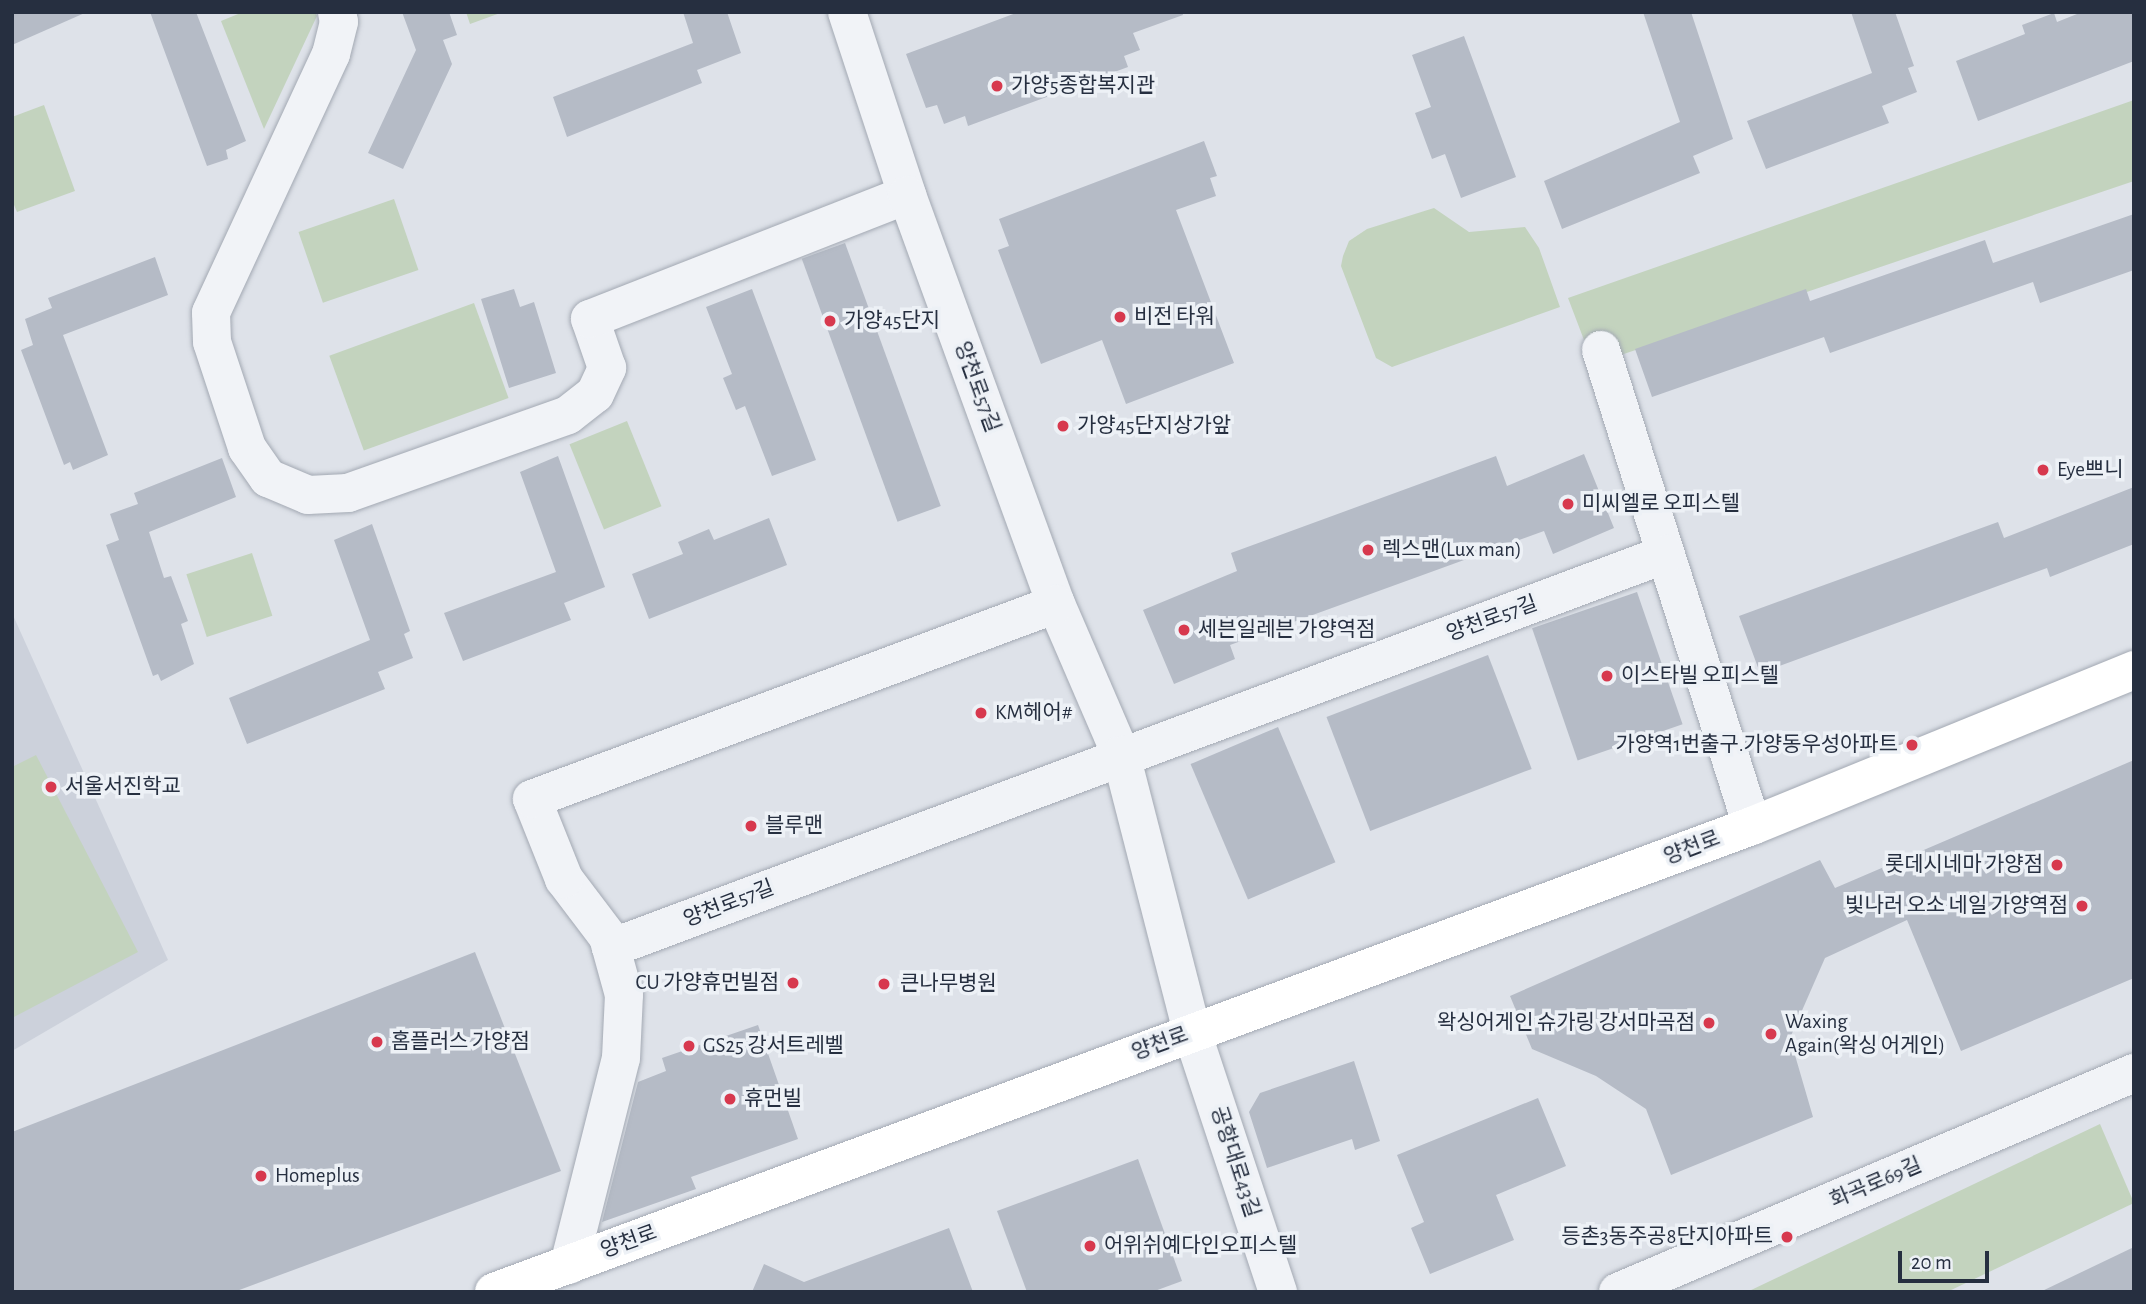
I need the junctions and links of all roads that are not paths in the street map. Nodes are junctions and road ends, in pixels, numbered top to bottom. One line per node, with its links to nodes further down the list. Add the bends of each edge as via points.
1 (337, 12): 3 (street, via 331,54 211,313 212,342 247,448 268,478 308,495 348,493 569,415 594,394 607,368 590,319)
2 (847, 12): 3 (street, 양천로57길)
3 (907, 195): 6 (street, 양천로57길)
4 (1601, 350): 5 (street)
5 (1666, 554): 8 (street, 양천로57길); 9 (street)
6 (1056, 604): 8 (street, 양천로57길); 10 (street, 양천로, via 532,799 564,878 608,937)
7 (2134, 670): 9 (main road, 양천로)
8 (1121, 755): 10 (street, 양천로57길); 11 (street, 양천로57길)
9 (1752, 826): 11 (main road, 양천로)
10 (611, 948): 13 (street, 양천로, via 624,995 621,1058)
11 (1192, 1032): 13 (main road, 양천로); 15 (street, 공항대로43길)
12 (2134, 1073): 16 (street, 화곡로69길)
13 (569, 1265): 14 (main road, 양천로)
14 (494, 1292)
15 (1278, 1292)
16 (1618, 1292)

